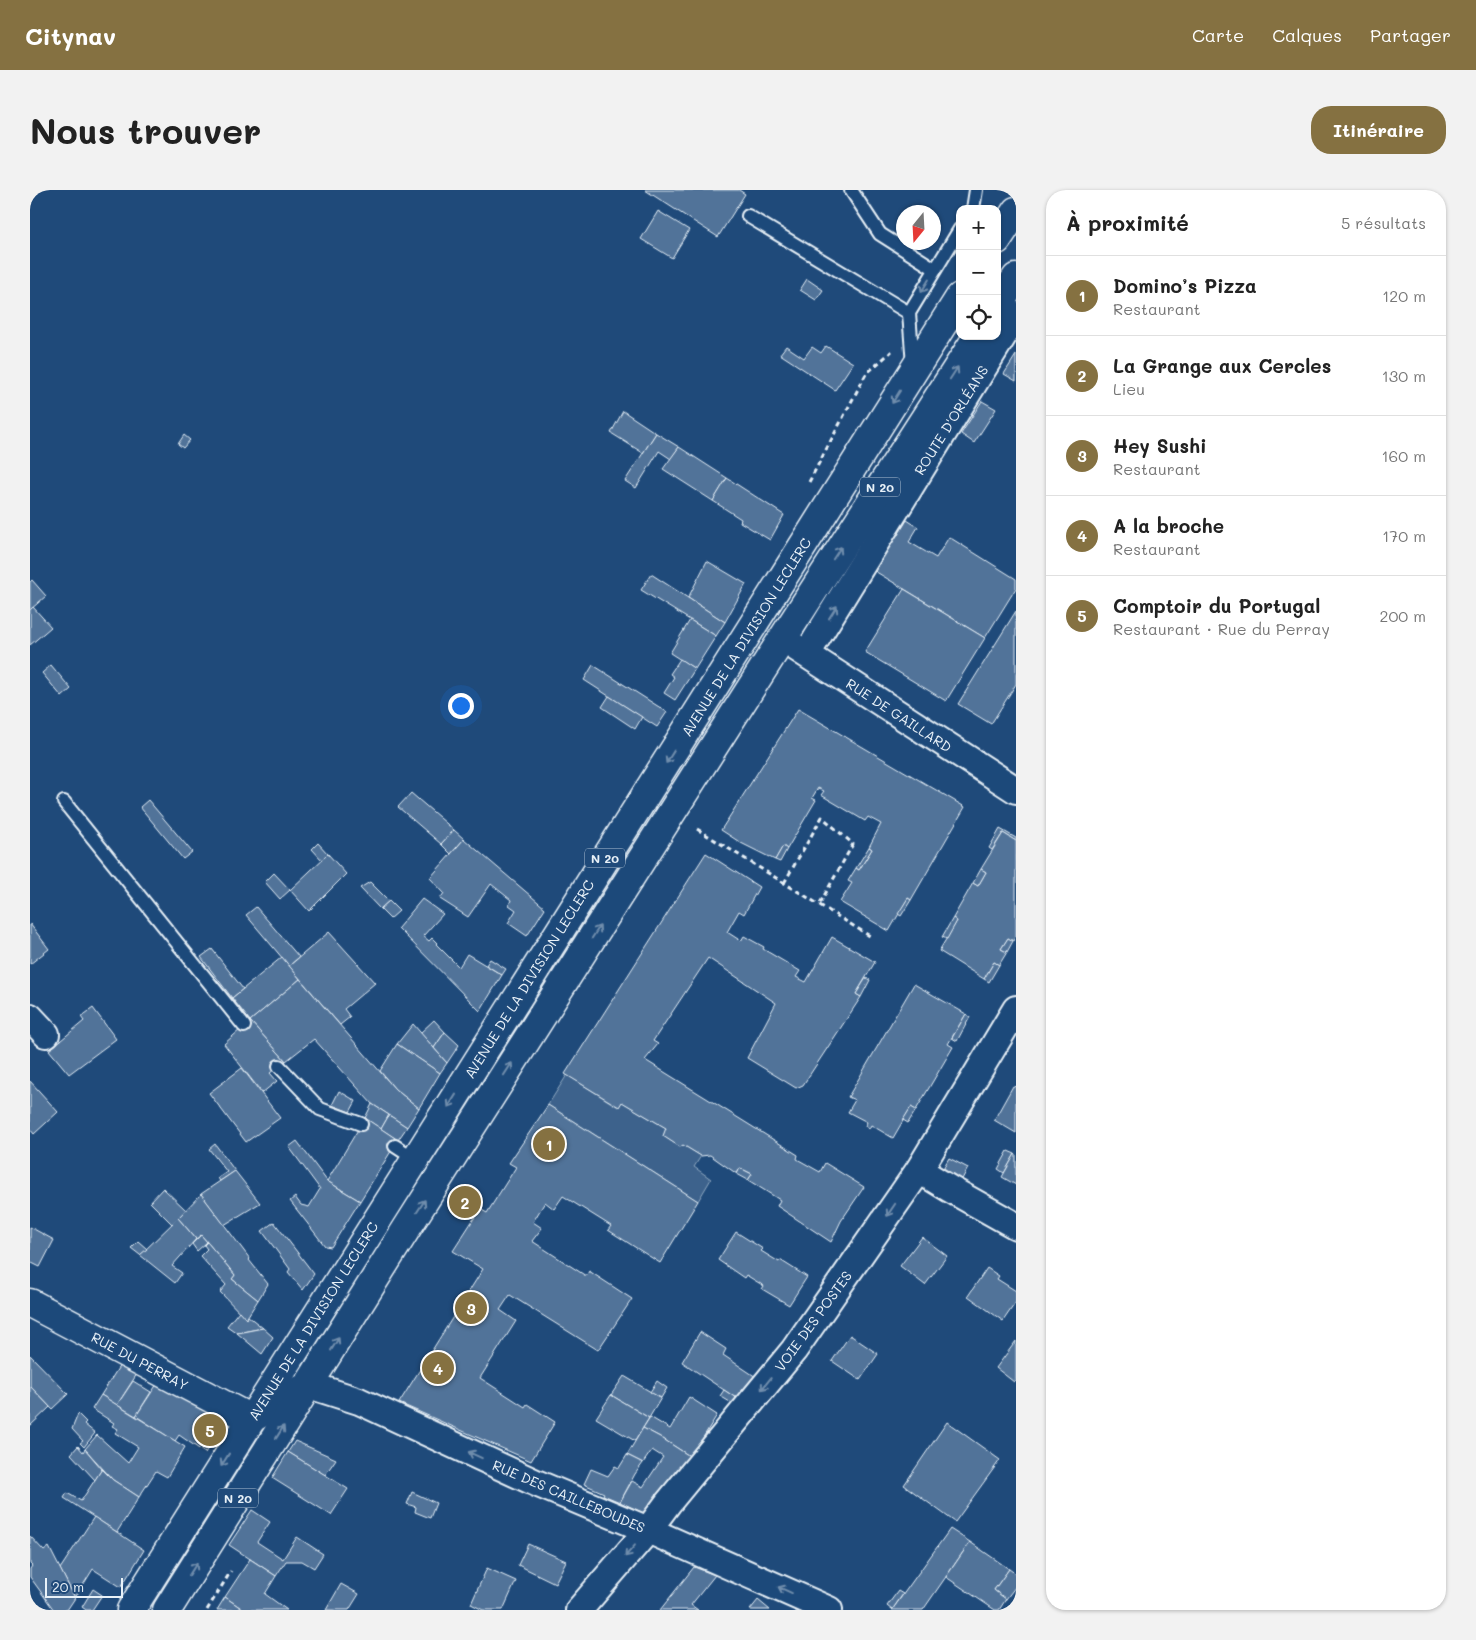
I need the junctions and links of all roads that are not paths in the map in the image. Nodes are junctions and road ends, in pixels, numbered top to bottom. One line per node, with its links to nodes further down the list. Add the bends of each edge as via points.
1 (851, 190): 8 (lane, via 880,234)
2 (976, 190): 3 (lane)
3 (973, 205)
4 (1016, 211): 6 (main road)
5 (748, 216): 12 (lane)
6 (1001, 234)
7 (956, 235): 8 (lane)
8 (935, 269): 12 (lane, one-way to 12)
9 (1016, 278): 10 (main road)
10 (1001, 301)
11 (956, 303): 15 (main road, AVENUE DE LA DIVISION LECLERC / N 20)
12 (909, 313): 15 (lane)
13 (1016, 315): 17 (street, ROUTE D'ORLÉANS, one-way to 13)
14 (975, 340): 16 (main road, N 20, one-way to 14)
15 (914, 368): 28 (main road, AVENUE DE LA DIVISION LECLERC / N 20, one-way to 28, via 771,597 405,1152)
16 (783, 639): 17 (street, RUE DE GAILLARD); 27 (main road, N 20, one-way to 16)
17 (807, 654): 18 (street, RUE DE GAILLARD)
18 (1016, 790)
19 (64, 802): 21 (lane)
20 (1016, 1009): 24 (street, VOIE DES POSTES)
21 (244, 1026)
22 (279, 1066): 23 (lane, via 320,1109)
23 (361, 1124)
24 (919, 1170): 25 (street); 29 (street, VOIE DES POSTES, one-way to 29, via 794,1350)
25 (1016, 1226)
26 (30, 1303): 28 (main road, RUE DU PERRAY)
27 (309, 1385): 28 (main road); 29 (street, RUE DES CAILLEBOUDES, one-way to 27, via 536,1483 359,1401); 31 (main road, N 20, one-way to 27)
28 (251, 1419): 30 (main road, AVENUE DE LA DIVISION LECLERC / N 20, one-way to 30)
29 (648, 1530): 32 (street, VOIE DES POSTES, one-way to 32); 33 (street, RUE DES CAILLEBOUDES, one-way to 29)
30 (131, 1610)
31 (167, 1610)
32 (579, 1610)
33 (830, 1610)

